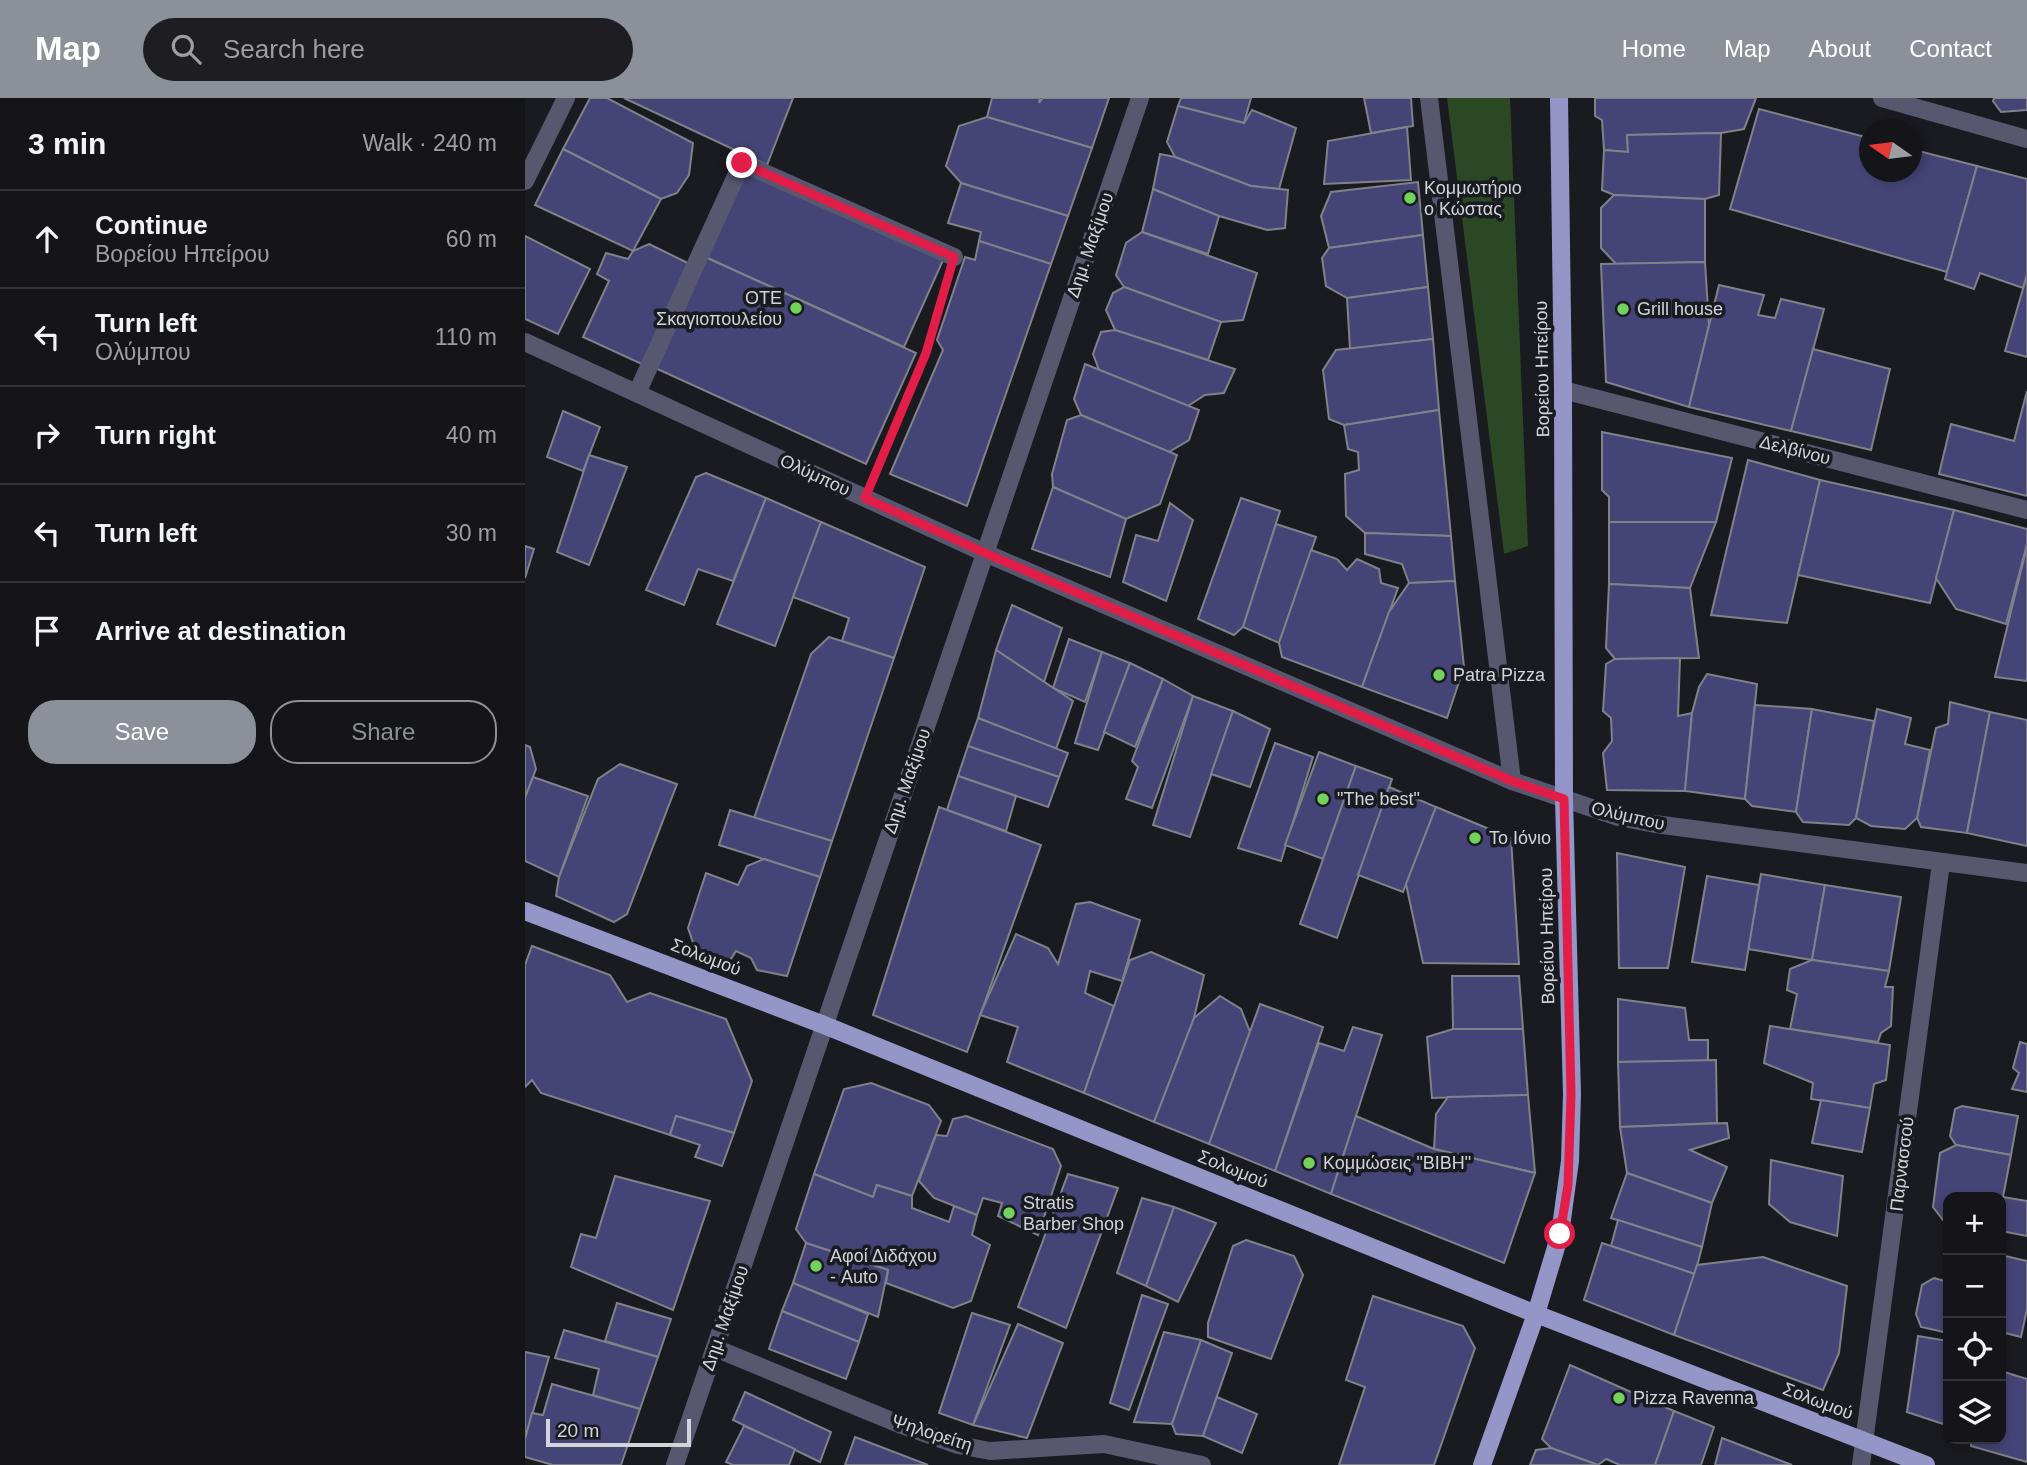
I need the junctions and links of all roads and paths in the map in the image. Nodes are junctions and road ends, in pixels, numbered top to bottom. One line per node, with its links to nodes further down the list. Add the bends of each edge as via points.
1 (566, 98): 7 (street)
2 (1140, 98): 14 (street, Δημ. Μαξίμου)
3 (1429, 98): 15 (street)
4 (1559, 98): 10 (main road, Βορείου Ηπείρου)
5 (1882, 98): 6 (street)
6 (2027, 139)
7 (525, 181)
8 (954, 257): 11 (street, via 742,163); 12 (path, via 926,353)
9 (525, 342): 11 (street, Ολύμπου)
10 (1563, 390): 13 (street, Δελβίνου); 16 (main road, Βορείου Ηπείρου)
11 (637, 393): 12 (street, Ολύμπου)
12 (865, 498): 14 (street, Ολύμπου)
13 (2027, 510)
14 (985, 553): 15 (street, Ολύμπου); 20 (street, Δημ. Μαξίμου)
15 (1512, 781): 16 (street, Ολύμπου)
16 (1564, 799): 17 (street, Ολύμπου, via 1655,824); 21 (main road, Βορείου Ηπείρου, via 1570,1160 1560,1234)
17 (1941, 863): 18 (street, Ολύμπου); 23 (street, Παρνασσού)
18 (2027, 873)
19 (525, 911): 20 (main road, Σολωμού)
20 (824, 1025): 21 (main road, Σολωμού); 22 (street, Δημ. Μαξίμου)
21 (1536, 1314): 23 (main road, Σολωμού); 26 (main road, Βορείου Ηπείρου)
22 (715, 1348): 24 (street, Δημ. Μαξίμου); 25 (street, Ψηλορείτη, via 958,1444 999,1451 1104,1444)
23 (1865, 1442): 27 (street, Παρνασσού); 28 (main road, Σολωμού)
24 (675, 1465)
25 (1202, 1465)
26 (1482, 1465)
27 (1861, 1465)
28 (1926, 1465)

